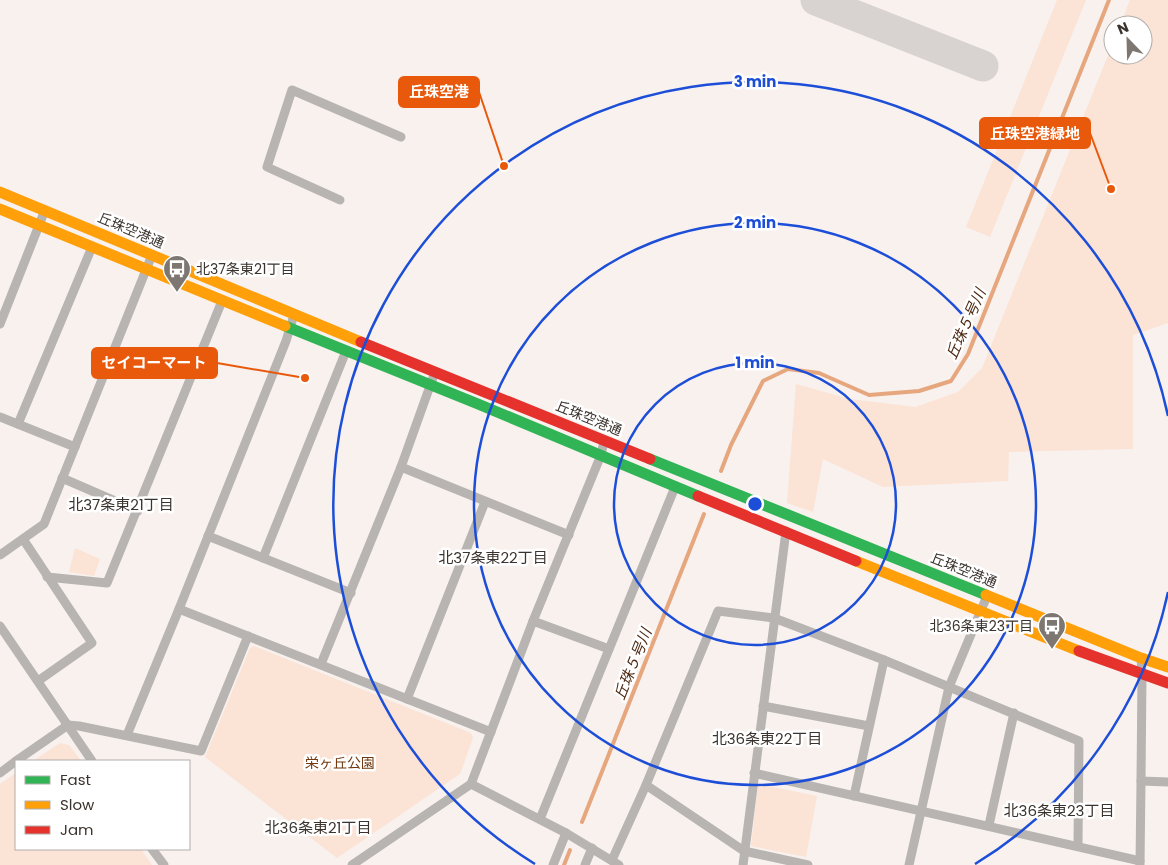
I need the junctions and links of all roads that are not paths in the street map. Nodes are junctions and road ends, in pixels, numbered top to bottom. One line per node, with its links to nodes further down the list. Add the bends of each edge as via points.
1 (401, 137): 3 (street, via 292,90 267,167)
2 (0, 192): 5 (main road, 丘珠空港通)
3 (340, 200)
4 (0, 209): 6 (main road)
5 (45, 210): 6 (street); 8 (main road, 丘珠空港通)
6 (38, 225): 7 (main road); 12 (street)
7 (92, 247): 9 (main road); 18 (street)
8 (152, 255): 9 (street); 11 (main road, 丘珠空港通)
9 (147, 270): 10 (main road); 20 (street)
10 (222, 301): 13 (main road); 26 (street)
11 (294, 315): 13 (street); 15 (main road, 丘珠空港通)
12 (0, 324)
13 (290, 328): 14 (main road); 29 (street)
14 (346, 351): 16 (main road); 32 (street)
15 (435, 372): 16 (street); 19 (main road, 丘珠空港通)
16 (430, 384): 21 (main road); 22 (street)
17 (1, 420): 18 (street)
18 (18, 424): 20 (street)
19 (604, 441): 21 (street); 35 (main road, 丘珠空港通)
20 (75, 447): 23 (street)
21 (601, 455): 24 (main road); 28 (street)
22 (401, 467): 25 (street); 34 (street)
23 (62, 478): 26 (street); 30 (street, via 44,524)
24 (675, 488): 27 (main road); 42 (street)
25 (485, 502): 28 (street); 51 (street)
26 (138, 511): 33 (street, via 107,583)
27 (786, 531): 37 (main road); 38 (street)
28 (569, 535): 39 (street)
29 (208, 536): 32 (street); 36 (street)
30 (23, 539): 31 (street); 33 (street)
31 (0, 555)
32 (263, 558): 34 (street)
33 (47, 577): 48 (street, via 92,643)
34 (351, 594): 45 (street)
35 (987, 596): 37 (street); 43 (main road, 丘珠空港通)
36 (179, 609): 41 (street); 57 (street)
37 (981, 611): 47 (main road); 50 (street)
38 (774, 618): 44 (street); 52 (street); 66 (street, via 718,612)
39 (533, 621): 42 (street); 56 (street)
40 (0, 626): 48 (street)
41 (248, 636): 45 (street); 57 (street, via 201,751)
42 (609, 649): 69 (street)
43 (1140, 658): 46 (main road, 丘珠空港通); 47 (street)
44 (884, 660): 50 (street); 55 (street)
45 (321, 664): 51 (street)
46 (1168, 667)
47 (1142, 674): 49 (main road); 63 (street)
48 (38, 681): 54 (street)
49 (1168, 683)
50 (949, 687): 53 (street); 68 (street)
51 (407, 699): 56 (street)
52 (763, 706): 55 (street); 62 (street)
53 (1014, 713): 70 (street); 72 (street, via 1080,741)
54 (68, 726): 57 (street); 58 (street); 59 (street)
55 (869, 726): 67 (street)
56 (491, 732): 65 (street)
57 (127, 735)
58 (17, 760)
59 (91, 760)
60 (15, 762): 61 (street)
61 (0, 773)
62 (754, 773): 67 (street); 75 (street)
63 (1141, 781): 64 (street); 77 (street)
64 (1168, 782)
65 (471, 784): 69 (street); 79 (street)
66 (646, 785): 75 (street); 76 (street)
67 (854, 796): 68 (street)
68 (920, 811): 70 (street); 84 (street)
69 (540, 819): 71 (street)
70 (989, 825): 72 (street)
71 (566, 833): 73 (street); 80 (street)
72 (1078, 846): 77 (street)
73 (592, 848): 76 (street); 81 (street)
74 (153, 850): 78 (street)
75 (744, 851): 82 (street); 83 (street)
76 (616, 862)
77 (1140, 863)
78 (164, 865)
79 (352, 865)
80 (553, 865)
81 (585, 865)
82 (743, 865)
83 (808, 865)
84 (909, 865)

